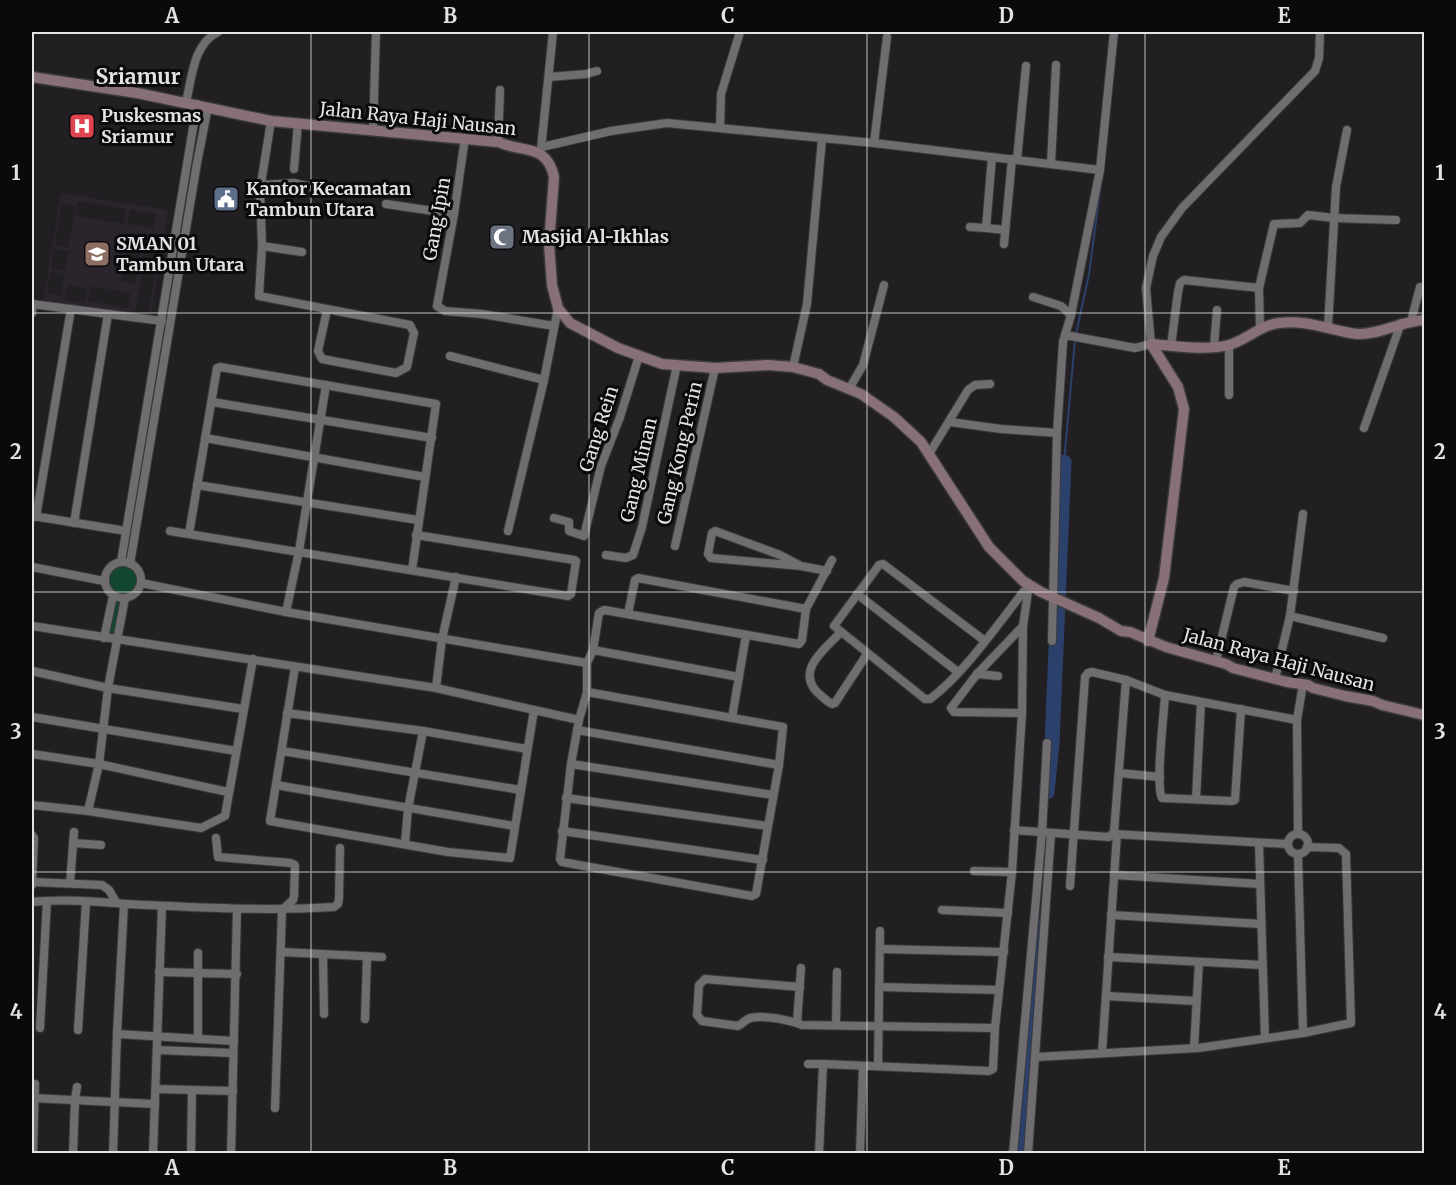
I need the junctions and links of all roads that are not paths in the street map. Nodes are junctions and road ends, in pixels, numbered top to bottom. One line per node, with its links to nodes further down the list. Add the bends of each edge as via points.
1 (218, 32): 14 (street, via 208,37 199,51)
2 (375, 32): 19 (street)
3 (553, 32): 12 (street)
4 (740, 32): 17 (street, via 721,94)
5 (1114, 32): 31 (street)
6 (1320, 32): 64 (street, via 1315,71 1182,208 1161,237 1146,288)
7 (887, 37): 23 (street)
8 (1056, 65): 29 (street)
9 (1026, 66): 26 (street)
10 (597, 71): 12 (street)
11 (32, 77): 14 (street, Jalan Raya Haji Nausan)
12 (549, 77): 24 (street)
13 (501, 90): 22 (street)
14 (197, 104): 15 (street, Jalan Raya Haji Nausan); 27 (street); 28 (street)
15 (271, 121): 16 (street, Jalan Raya Haji Nausan); 32 (street)
16 (298, 123): 19 (street, Jalan Raya Haji Nausan); 30 (street)
17 (720, 128): 21 (street); 24 (street, via 667,123 611,131)
18 (1347, 129): 36 (street, via 1336,181)
19 (373, 131): 20 (street, Jalan Raya Haji Nausan)
20 (465, 138): 22 (street, Jalan Raya Haji Nausan); 35 (street, Gang Ipin)
21 (822, 139): 23 (street); 71 (street, via 807,304)
22 (498, 142): 24 (street, Jalan Raya Haji Nausan)
23 (874, 143): 25 (street)
24 (540, 150): 49 (street, Jalan Raya Haji Nausan, via 554,177 550,266)
25 (992, 157): 26 (street); 39 (street)
26 (1014, 160): 29 (street); 40 (street)
27 (186, 161): 28 (street); 57 (street)
28 (196, 163): 58 (street)
29 (1051, 164): 31 (street)
30 (294, 169)
31 (1100, 170): 55 (street)
32 (262, 185): 33 (street, via 294,183); 42 (street)
33 (358, 190)
34 (386, 204): 35 (street)
35 (454, 214): 60 (street, Gang Ipin, via 437,308)
36 (1334, 218): 37 (street); 46 (street, via 1308,215 1300,223 1274,224); 61 (street)
37 (1396, 220)
38 (970, 227): 39 (street)
39 (986, 228): 40 (street)
40 (1005, 230): 41 (street)
41 (1004, 244)
42 (262, 246): 43 (street); 51 (street, via 262,297)
43 (302, 252)
44 (884, 285): 76 (street, via 863,366)
45 (1420, 287): 59 (street)
46 (1259, 288): 62 (street); 66 (street, via 1184,280 1178,292)
47 (1033, 297): 55 (street, via 1062,306)
48 (32, 304): 50 (street); 53 (street)
49 (558, 308): 60 (street); 69 (street, Jalan Raya Haji Nausan, via 570,322)
50 (71, 309): 54 (street); 93 (street)
51 (327, 310): 51 (street, via 410,325 414,333 407,367 396,373 322,359 318,351)
52 (1217, 310): 67 (street)
53 (32, 313)
54 (108, 314): 57 (street); 96 (street)
55 (1071, 315): 63 (street)
56 (1425, 320): 59 (street)
57 (160, 321): 58 (street); 83 (street)
58 (170, 322): 84 (street)
59 (1406, 322): 61 (street, via 1358,334); 81 (street)
60 (554, 326): 73 (street)
61 (1328, 327): 62 (street, via 1288,322)
62 (1260, 328): 65 (street)
63 (1065, 335): 64 (street, via 1135,348); 82 (street)
64 (1151, 344): 66 (street); 133 (street, via 1178,387 1184,409 1164,578)
65 (1229, 344): 67 (street); 77 (street)
66 (1171, 346): 67 (street)
67 (1214, 346)
68 (450, 356): 73 (street)
69 (639, 356): 70 (street, Jalan Raya Haji Nausan); 94 (street, Gang Rein, via 601,466 584,536 569,531 569,522)
70 (677, 365): 72 (street, Jalan Raya Haji Nausan); 104 (street, Gang Minan, via 633,555)
71 (793, 367): 72 (street, Jalan Raya Haji Nausan); 76 (street, Jalan Raya Haji Nausan)
72 (715, 368): 102 (street, Gang Kong Perin)
73 (544, 380): 99 (street)
74 (990, 384): 80 (street, via 971,387)
75 (326, 385): 78 (street, via 219,367); 79 (street); 86 (street, via 435,403 438,406)
76 (849, 389): 87 (street, Jalan Raya Haji Nausan, via 894,417)
77 (1229, 395)
78 (212, 402): 79 (street); 85 (street)
79 (321, 420): 86 (street); 88 (street)
80 (951, 422): 82 (street); 87 (street)
81 (1364, 428)
82 (1057, 433): 120 (street)
83 (141, 435): 84 (street); 97 (street)
84 (151, 437): 107 (street)
85 (206, 438): 88 (street); 90 (street)
86 (432, 438): 89 (street)
87 (929, 454): 115 (street, Jalan Raya Haji Nausan, via 989,547)
88 (314, 457): 89 (street); 91 (street)
89 (426, 477): 95 (street)
90 (197, 485): 91 (street); 100 (street)
91 (307, 504): 95 (street); 103 (street)
92 (1304, 514): 116 (street)
93 (34, 517): 96 (street)
94 (554, 518)
95 (418, 520): 101 (street)
96 (74, 523): 97 (street)
97 (126, 531): 106 (street)
98 (170, 531): 100 (street)
99 (508, 531)
100 (189, 534): 103 (street)
101 (416, 535): 110 (street); 112 (street, via 576,561 569,596)
102 (675, 546)
103 (299, 551): 110 (street); 122 (street)
104 (606, 555)
105 (832, 560): 111 (street)
106 (121, 562): 107 (street); 113 (street, via 108,569)
107 (130, 564): 114 (street, via 139,572)
108 (801, 566): 108 (street, via 780,555 712,533 708,554 711,558); 111 (street)
109 (32, 567): 113 (street)
110 (412, 570): 112 (street)
111 (827, 571): 121 (street)
112 (456, 577): 131 (street)
113 (104, 581): 118 (street)
114 (141, 583): 119 (street, via 136,594); 122 (street)
115 (1029, 585): 120 (street, Jalan Raya Haji Nausan); 126 (street); 134 (street)
116 (1294, 591): 124 (street); 139 (street, via 1237,584)
117 (857, 594): 127 (street, via 834,626); 134 (street, via 879,565 885,565); 143 (street)
118 (113, 596): 119 (street); 129 (street)
119 (125, 598): 132 (street)
120 (1053, 598): 133 (street, Jalan Raya Haji Nausan); 135 (street)
121 (806, 609): 123 (street, via 638,578); 128 (street, via 799,644)
122 (286, 612): 131 (street)
123 (628, 614): 128 (street); 136 (street, via 601,611)
124 (1290, 616): 130 (street); 147 (street)
125 (32, 626): 129 (street)
126 (1023, 626): 144 (street); 159 (street)
127 (840, 633): 137 (street); 137 (street, via 810,669 808,677 827,701 835,703)
128 (746, 636): 146 (street)
129 (104, 638): 132 (street)
130 (1383, 638)
131 (442, 639): 140 (street); 151 (street)
132 (118, 640): 138 (street); 150 (street)
133 (1148, 640): 139 (street, Jalan Raya Haji Nausan)
134 (985, 641): 143 (street)
135 (1052, 641)
136 (593, 650): 140 (street); 146 (street)
137 (867, 654): 143 (street, via 928,700)
138 (253, 659): 141 (street); 155 (street)
139 (1216, 661): 147 (street, Jalan Raya Haji Nausan)
140 (587, 663): 152 (street)
141 (295, 667): 151 (street); 158 (street)
142 (32, 672): 150 (street)
143 (958, 672)
144 (977, 674): 145 (street); 159 (street, via 952,705 952,711)
145 (999, 676)
146 (739, 677): 162 (street)
147 (1275, 679): 149 (street, Jalan Raya Haji Nausan)
148 (1125, 680): 153 (street); 177 (street); 198 (street, via 1092,672 1085,676)
149 (1303, 684): 160 (street, Jalan Raya Haji Nausan); 164 (street)
150 (108, 688): 155 (street); 165 (street)
151 (436, 688): 157 (street)
152 (587, 692): 162 (street); 163 (street)
153 (1166, 695): 154 (street); 178 (street)
154 (1201, 702): 156 (street); 184 (street)
155 (243, 709): 170 (street)
156 (1241, 709): 164 (street); 184 (street, via 1236,798)
157 (534, 710): 163 (street); 169 (street)
158 (287, 713): 167 (street); 171 (street)
159 (1022, 713): 190 (street)
160 (1425, 716)
161 (32, 717): 165 (street)
162 (732, 718): 175 (street, via 783,727)
163 (579, 720): 166 (street)
164 (1297, 720): 196 (street)
165 (102, 728): 170 (street); 173 (street)
166 (577, 730): 174 (street); 175 (street)
167 (423, 731): 169 (street); 176 (street)
168 (1047, 743): 193 (street)
169 (527, 749): 180 (street)
170 (236, 751): 181 (street)
171 (282, 751): 176 (street); 179 (street)
172 (32, 754): 173 (street)
173 (99, 764): 181 (street); 187 (street)
174 (571, 764): 182 (street); 183 (street)
175 (779, 765): 182 (street)
176 (416, 772): 180 (street); 186 (street)
177 (1119, 773): 178 (street); 195 (street)
178 (1160, 777): 184 (street, via 1162,798)
179 (276, 785): 186 (street); 201 (street, via 270,821)
180 (521, 790): 188 (street)
181 (228, 792): 187 (street, via 225,816 201,828)
182 (773, 795): 189 (street)
183 (566, 798): 189 (street); 191 (street)
184 (1196, 799)
185 (32, 805): 187 (street)
186 (408, 809): 188 (street); 201 (street)
187 (88, 811)
188 (514, 826): 201 (street, via 510,858)
189 (768, 826): 208 (street)
190 (1014, 830): 193 (street); 210 (street)
191 (562, 831): 208 (street); 208 (street, via 562,862 752,896 758,891)
192 (74, 832): 200 (street)
193 (1042, 832): 194 (street); 290 (street)
194 (1051, 833): 198 (street); 267 (street)
195 (1115, 834): 198 (street); 202 (street); 211 (street)
196 (1298, 834): 203 (street, via 1289,838); 205 (street, via 1306,838)
197 (32, 835): 213 (street)
198 (1074, 835): 215 (street)
199 (216, 838): 223 (street, via 218,857 295,865 294,896)
200 (73, 843): 204 (street); 212 (street)
201 (405, 843)
202 (1259, 843): 203 (street); 214 (street)
203 (1287, 844): 207 (street, via 1289,850)
204 (100, 845)
205 (1308, 847): 207 (street); 257 (street, via 1340,848 1346,854 1352,1023)
206 (340, 848): 223 (street, via 338,904)
207 (1298, 854): 257 (street)
208 (763, 860)
209 (974, 871): 210 (street)
210 (1012, 872): 225 (street)
211 (1114, 875): 214 (street); 226 (street)
212 (70, 883): 213 (street); 219 (street, via 102,885)
213 (32, 884)
214 (1260, 884): 227 (street)
215 (1070, 886)
216 (47, 901): 217 (street); 218 (street); 254 (street)
217 (32, 902)
218 (86, 902): 219 (street); 256 (street)
219 (116, 902): 220 (street)
220 (124, 904): 221 (street); 258 (street)
221 (162, 906): 222 (street); 240 (street)
222 (237, 909): 223 (street); 243 (street)
223 (282, 910): 230 (street)
224 (942, 910): 225 (street)
225 (1008, 913): 231 (street)
226 (1111, 915): 227 (street); 235 (street)
227 (1261, 924): 238 (street)
228 (880, 931): 229 (street)
229 (880, 949): 231 (street); 245 (street)
230 (281, 952): 233 (street); 281 (street)
231 (1004, 952): 246 (street)
232 (198, 953): 242 (street)
233 (323, 955): 236 (street); 249 (street)
234 (382, 957): 236 (street)
235 (1108, 957): 237 (street); 247 (street)
236 (367, 958): 250 (street)
237 (1199, 962): 238 (street); 248 (street)
238 (1262, 965): 260 (street)
239 (801, 968): 244 (street)
240 (159, 972): 242 (street); 259 (street)
241 (837, 972): 252 (street)
242 (199, 973): 243 (street); 261 (street)
243 (237, 974): 262 (street)
244 (800, 987): 251 (street); 251 (street, via 705,979 699,985 698,1015 702,1021 738,1026 753,1018)
245 (879, 987): 246 (street); 253 (street)
246 (999, 990): 255 (street)
247 (1106, 996): 248 (street); 266 (street)
248 (1196, 1001): 263 (street)
249 (324, 1014)
250 (365, 1019)
251 (797, 1023): 252 (street)
252 (836, 1025): 253 (street)
253 (879, 1025): 255 (street); 271 (street)
254 (39, 1028)
255 (995, 1028): 271 (street, via 994,1065 989,1071)
256 (78, 1030)
257 (1303, 1033): 260 (street)
258 (117, 1034): 259 (street); 279 (street)
259 (157, 1036): 261 (street); 264 (street)
260 (1265, 1038): 263 (street)
261 (198, 1039): 262 (street)
262 (234, 1041): 265 (street)
263 (1194, 1048): 266 (street)
264 (157, 1050): 265 (street); 274 (street)
265 (233, 1053): 276 (street)
266 (1102, 1053): 267 (street)
267 (1036, 1057): 291 (street)
268 (808, 1064): 269 (street)
269 (823, 1064): 270 (street); 288 (street)
270 (863, 1066): 271 (street); 289 (street)
271 (878, 1066)
272 (35, 1084): 277 (street)
273 (77, 1087): 278 (street)
274 (156, 1089): 275 (street); 280 (street)
275 (192, 1090): 276 (street); 286 (street)
276 (233, 1091): 287 (street)
277 (34, 1098): 278 (street); 282 (street)
278 (75, 1099): 279 (street); 283 (street)
279 (115, 1102): 280 (street); 284 (street)
280 (155, 1104): 285 (street)
281 (275, 1108)
282 (33, 1154)
283 (73, 1154)
284 (113, 1154)
285 (153, 1154)
286 (191, 1154)
287 (231, 1154)
288 (819, 1154)
289 (860, 1154)
290 (1012, 1154)
291 (1028, 1154)

